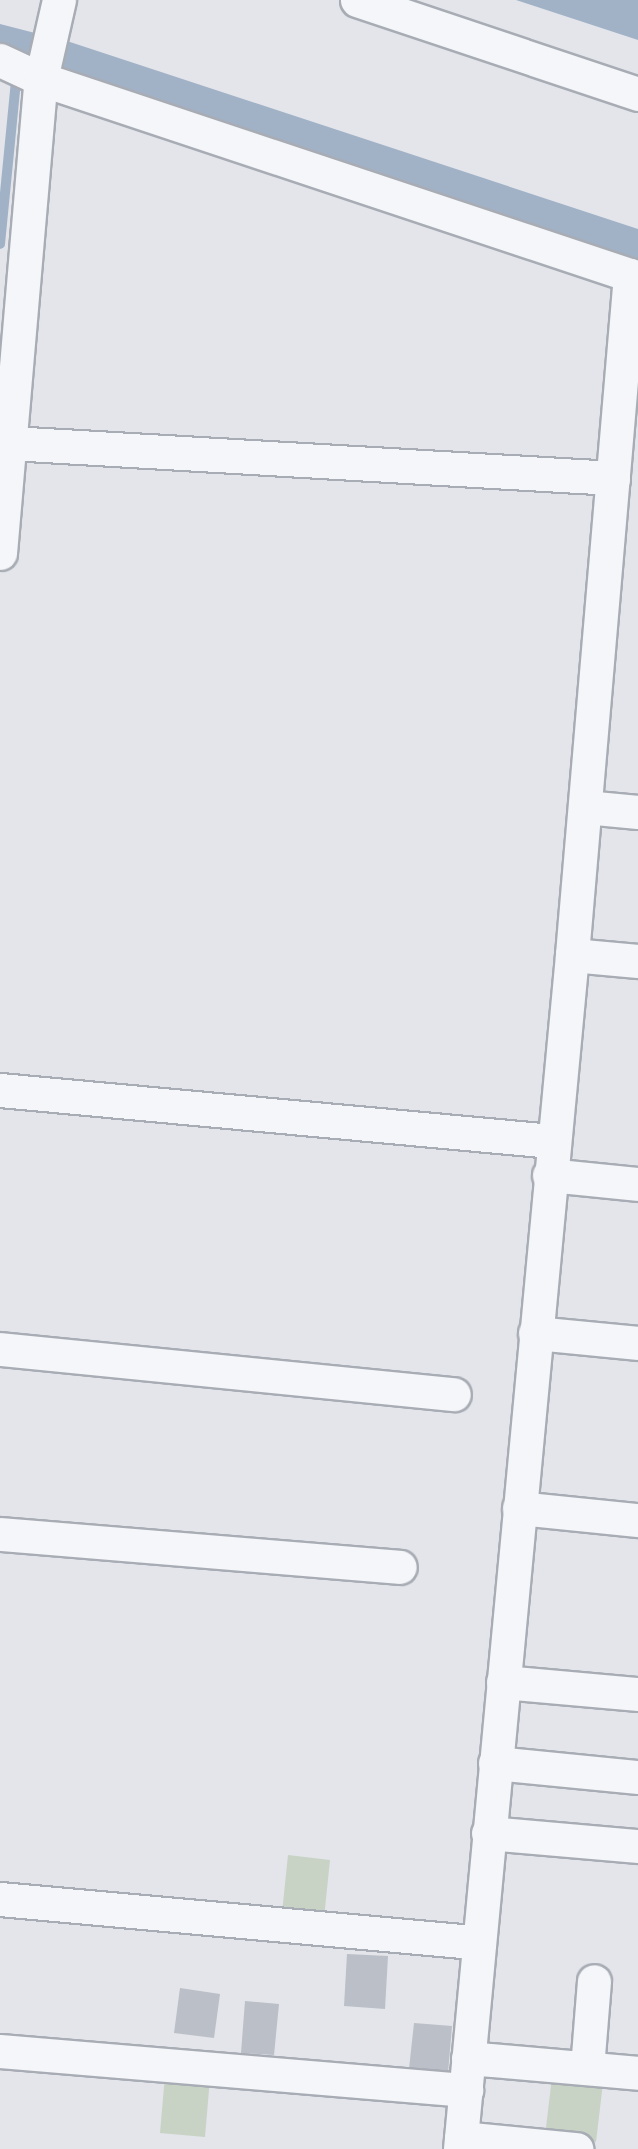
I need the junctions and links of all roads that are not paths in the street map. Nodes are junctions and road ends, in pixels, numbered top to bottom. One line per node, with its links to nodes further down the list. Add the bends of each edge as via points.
1 (59, 0): 3 (street, via 50,35)
2 (357, 0): 4 (street)
3 (24, 69): 5 (street); 6 (street, via 630,275)
4 (638, 94)
5 (10, 443): 6 (street); 7 (street)
6 (622, 460): 8 (street)
7 (0, 553)
8 (585, 807): 9 (street); 10 (street)
9 (638, 812)
10 (572, 956): 11 (street); 13 (street)
11 (638, 961)
12 (0, 1090): 13 (street)
13 (552, 1141): 14 (street)
14 (549, 1175): 15 (street); 16 (street)
15 (638, 1184)
16 (535, 1333): 17 (street); 20 (street)
17 (638, 1343)
18 (0, 1349): 19 (street)
19 (454, 1394)
20 (519, 1508): 21 (street); 24 (street)
21 (638, 1520)
22 (0, 1534): 23 (street)
23 (400, 1567)
24 (502, 1682): 25 (street); 26 (street)
25 (638, 1694)
26 (495, 1763): 27 (street); 28 (street)
27 (638, 1777)
28 (489, 1833): 29 (street); 31 (street)
29 (638, 1846)
30 (0, 1899): 31 (street)
31 (478, 1943): 34 (street)
32 (594, 1981): 35 (street)
33 (0, 2051): 37 (street)
34 (468, 2058): 35 (street); 37 (street)
35 (587, 2068): 36 (street)
36 (638, 2073)
37 (466, 2090): 38 (street)
38 (461, 2144): 39 (street)
39 (576, 2149)

